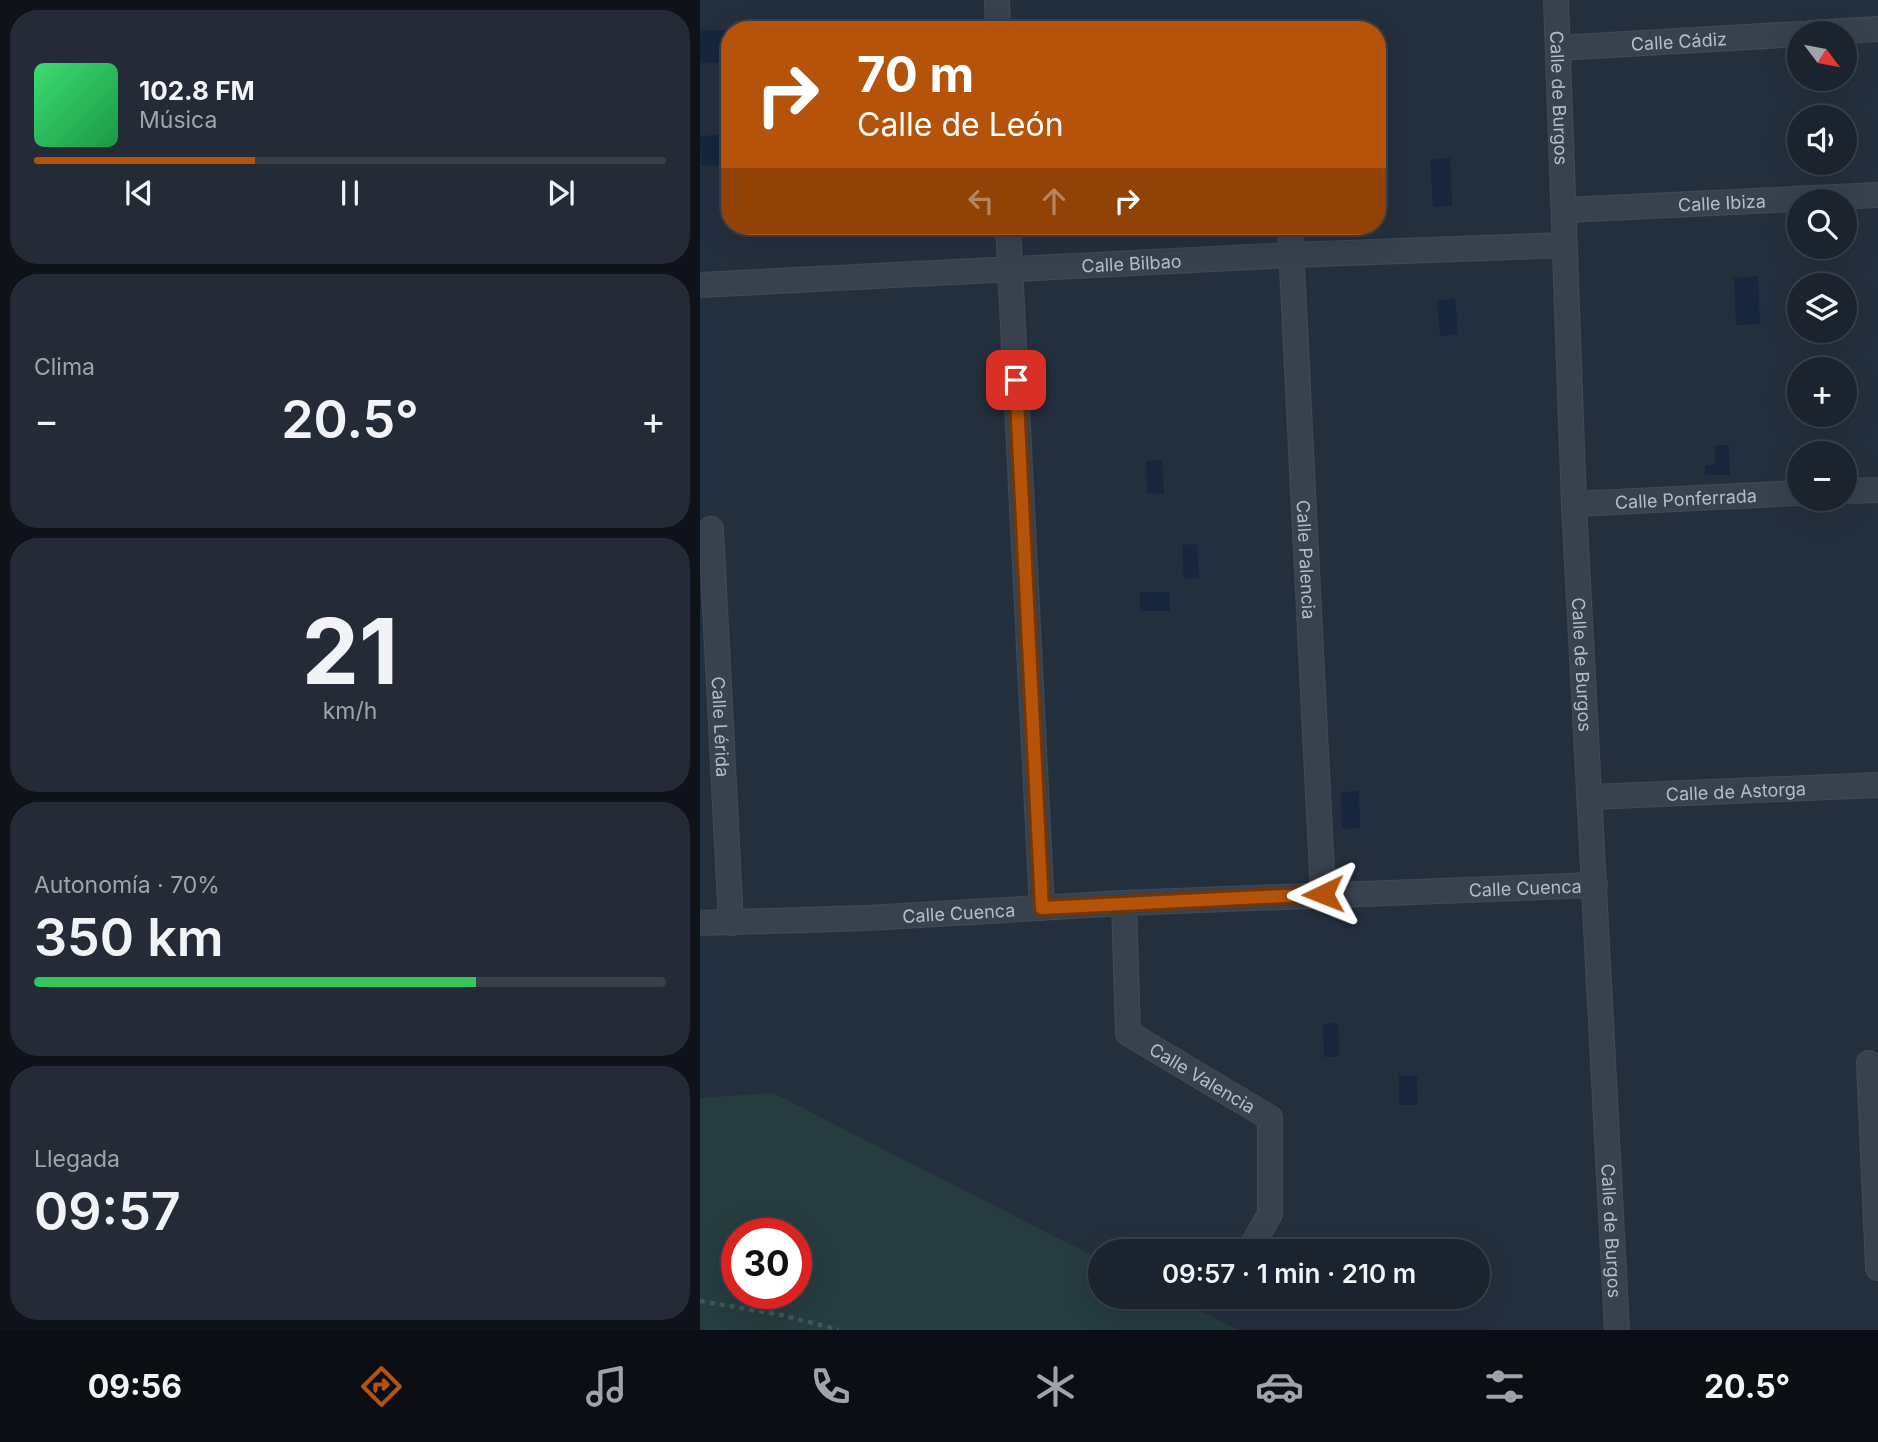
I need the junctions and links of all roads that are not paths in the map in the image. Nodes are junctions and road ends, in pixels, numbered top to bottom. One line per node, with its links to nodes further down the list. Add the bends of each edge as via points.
1 (997, 0): 3 (street)
2 (1556, 0): 7 (street, Calle de Burgos)
3 (998, 21)
4 (1878, 29): 5 (street)
5 (1857, 30)
6 (1787, 35): 7 (street, Calle Cádiz)
7 (1558, 48): 9 (street, Calle de Burgos)
8 (1878, 195): 9 (street, Calle Ibiza)
9 (1566, 209): 12 (street, Calle de Burgos)
10 (1008, 235): 14 (street)
11 (1290, 235): 13 (street, Calle Palencia)
12 (1564, 245): 13 (street, Calle Bilbao); 19 (street, Calle de Burgos)
13 (1291, 255): 14 (street, Calle Bilbao); 24 (street, Calle Palencia)
14 (1010, 269): 15 (street, Calle Bilbao); 26 (street)
15 (700, 285)
16 (1878, 490): 17 (street)
17 (1857, 491)
18 (1787, 495): 19 (street, Calle Ponferrada)
19 (1574, 504): 22 (street, Calle de Burgos)
20 (711, 529): 28 (street, Calle Lérida)
21 (1878, 785): 22 (street, Calle de Astorga)
22 (1592, 797): 23 (street, Calle de Burgos)
23 (1595, 885): 24 (street, Calle Cuenca); 32 (street, Calle de Burgos)
24 (1323, 894): 25 (street, Calle Cuenca)
25 (1124, 903): 26 (street, Calle Cuenca); 30 (street, Calle Valencia, via 1128,1033 1270,1118 1270,1214)
26 (1042, 908): 28 (street, Calle Cuenca)
27 (700, 923): 28 (street, Calle Cuenca)
28 (731, 923)
29 (1869, 1063): 31 (street)
30 (1256, 1239)
31 (1878, 1268)
32 (1618, 1330)

